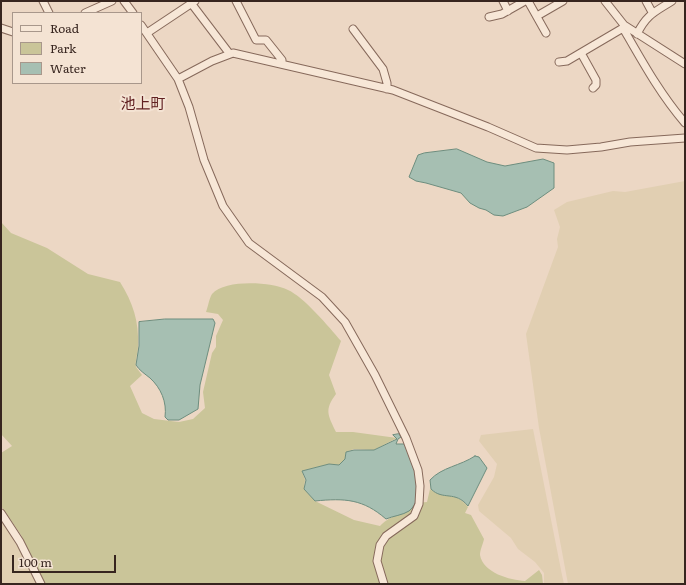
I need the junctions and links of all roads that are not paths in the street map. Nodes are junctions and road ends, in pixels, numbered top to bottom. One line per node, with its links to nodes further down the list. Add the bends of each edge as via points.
1 (44, 1): 14 (street)
2 (112, 1): 12 (street)
3 (124, 1): 16 (street)
4 (236, 1): 31 (street, via 256,40 266,40)
5 (503, 1): 13 (street)
6 (526, 1): 13 (street); 18 (street)
7 (563, 1): 18 (street)
8 (605, 1): 21 (street)
9 (646, 1): 17 (street)
10 (672, 1): 17 (street)
11 (193, 2): 25 (street); 28 (street)
12 (94, 4): 15 (street)
13 (508, 11): 19 (street)
14 (49, 12)
15 (87, 12)
16 (132, 12)
17 (652, 12): 27 (street)
18 (537, 16): 26 (street)
19 (489, 17)
20 (142, 27): 25 (street)
21 (624, 27): 27 (street); 29 (street); 36 (street, via 671,106)
22 (1, 28): 24 (street)
23 (352, 29): 35 (street, via 383,69)
24 (12, 32)
25 (146, 33): 33 (street)
26 (546, 33)
27 (637, 34): 32 (street)
28 (229, 53): 31 (street); 33 (street)
29 (581, 53): 30 (street, via 567,61); 34 (street, via 596,80)
30 (559, 62)
31 (282, 63): 35 (street)
32 (685, 64)
33 (178, 79): 40 (street, via 204,160 224,206 250,243 322,296 345,322 372,368 406,438 418,470 419,504 414,516 386,536 380,545 377,561)
34 (593, 88)
35 (387, 89): 37 (street, via 413,97 536,148 601,148 630,142)
36 (685, 123)
37 (685, 138)
38 (1, 513): 39 (street, via 20,542)
39 (41, 584)
40 (384, 584)

